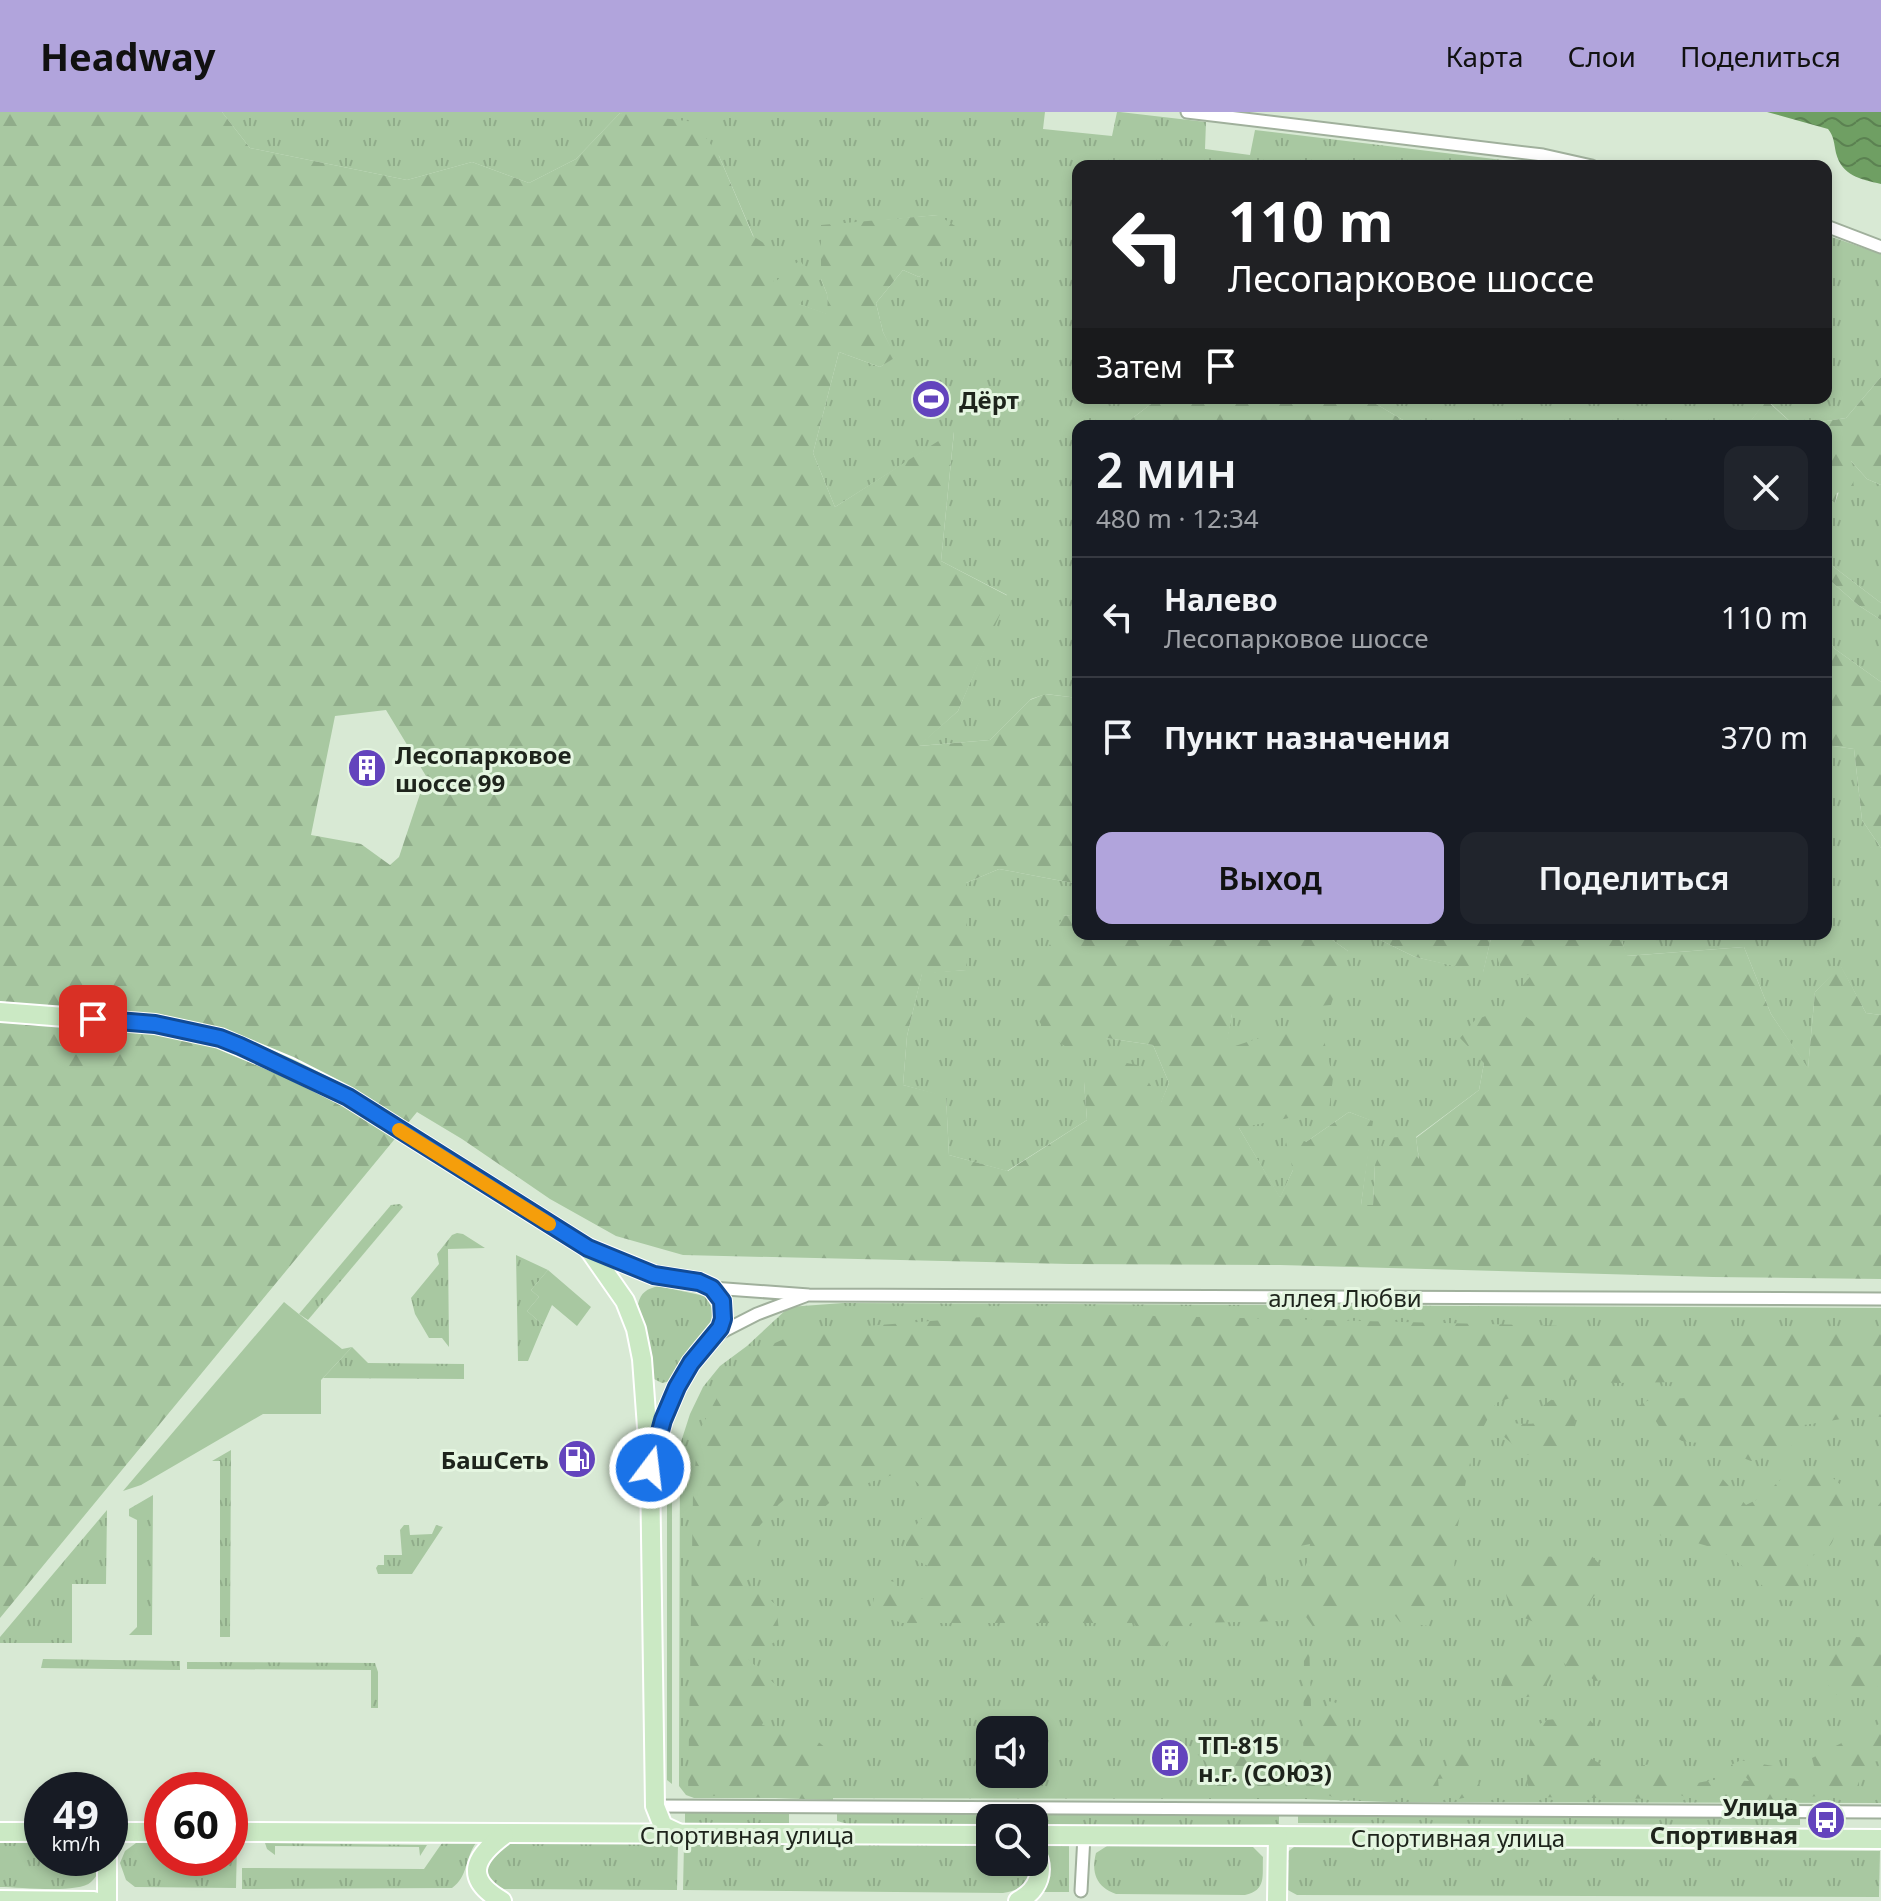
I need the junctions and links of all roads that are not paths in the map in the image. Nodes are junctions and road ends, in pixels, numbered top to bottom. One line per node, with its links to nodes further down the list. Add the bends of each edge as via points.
1 (1187, 112): 2 (street)
2 (1565, 160)
3 (1832, 228): 4 (street)
4 (1881, 247)
5 (0, 1012): 6 (main road, via 155,1024 220,1038 348,1097)
6 (588, 1248): 7 (main road); 11 (main road)
7 (654, 1275): 8 (main road); 11 (main road, via 634,1281)
8 (712, 1288): 9 (street, аллея Любви); 12 (main road, via 724,1310)
9 (809, 1295): 10 (street, аллея Любви); 12 (street, аллея Любви)
10 (1881, 1299)
11 (625, 1301): 13 (main road, via 636,1329)
12 (715, 1335): 14 (main road)
13 (644, 1379): 14 (main road, via 653,1391); 15 (main road)
14 (677, 1387): 15 (main road)
15 (650, 1468): 16 (main road)
16 (655, 1806): 17 (street); 21 (main road, via 643,1824); 22 (main road, via 663,1826)
17 (1881, 1812)
18 (0, 1832): 19 (main road)
19 (24, 1832)
20 (248, 1832): 23 (main road, Спортивная улица)
21 (624, 1834): 22 (main road, Спортивная улица); 23 (main road, Спортивная улица)
22 (681, 1834): 24 (main road, Спортивная улица)
23 (504, 1835): 35 (main road, via 483,1854 477,1874 481,1887)
24 (976, 1835)
25 (1048, 1835): 26 (main road, Спортивная улица)
26 (1084, 1836): 27 (main road, Спортивная улица); 31 (street)
27 (1278, 1836): 28 (main road, Спортивная улица); 37 (main road)
28 (1881, 1839)
29 (107, 1876): 34 (main road)
30 (1039, 1876): 36 (main road)
31 (1081, 1891)
32 (0, 1900): 33 (main road)
33 (94, 1901)
34 (107, 1901)
35 (502, 1901)
36 (1018, 1901)
37 (1277, 1901)

